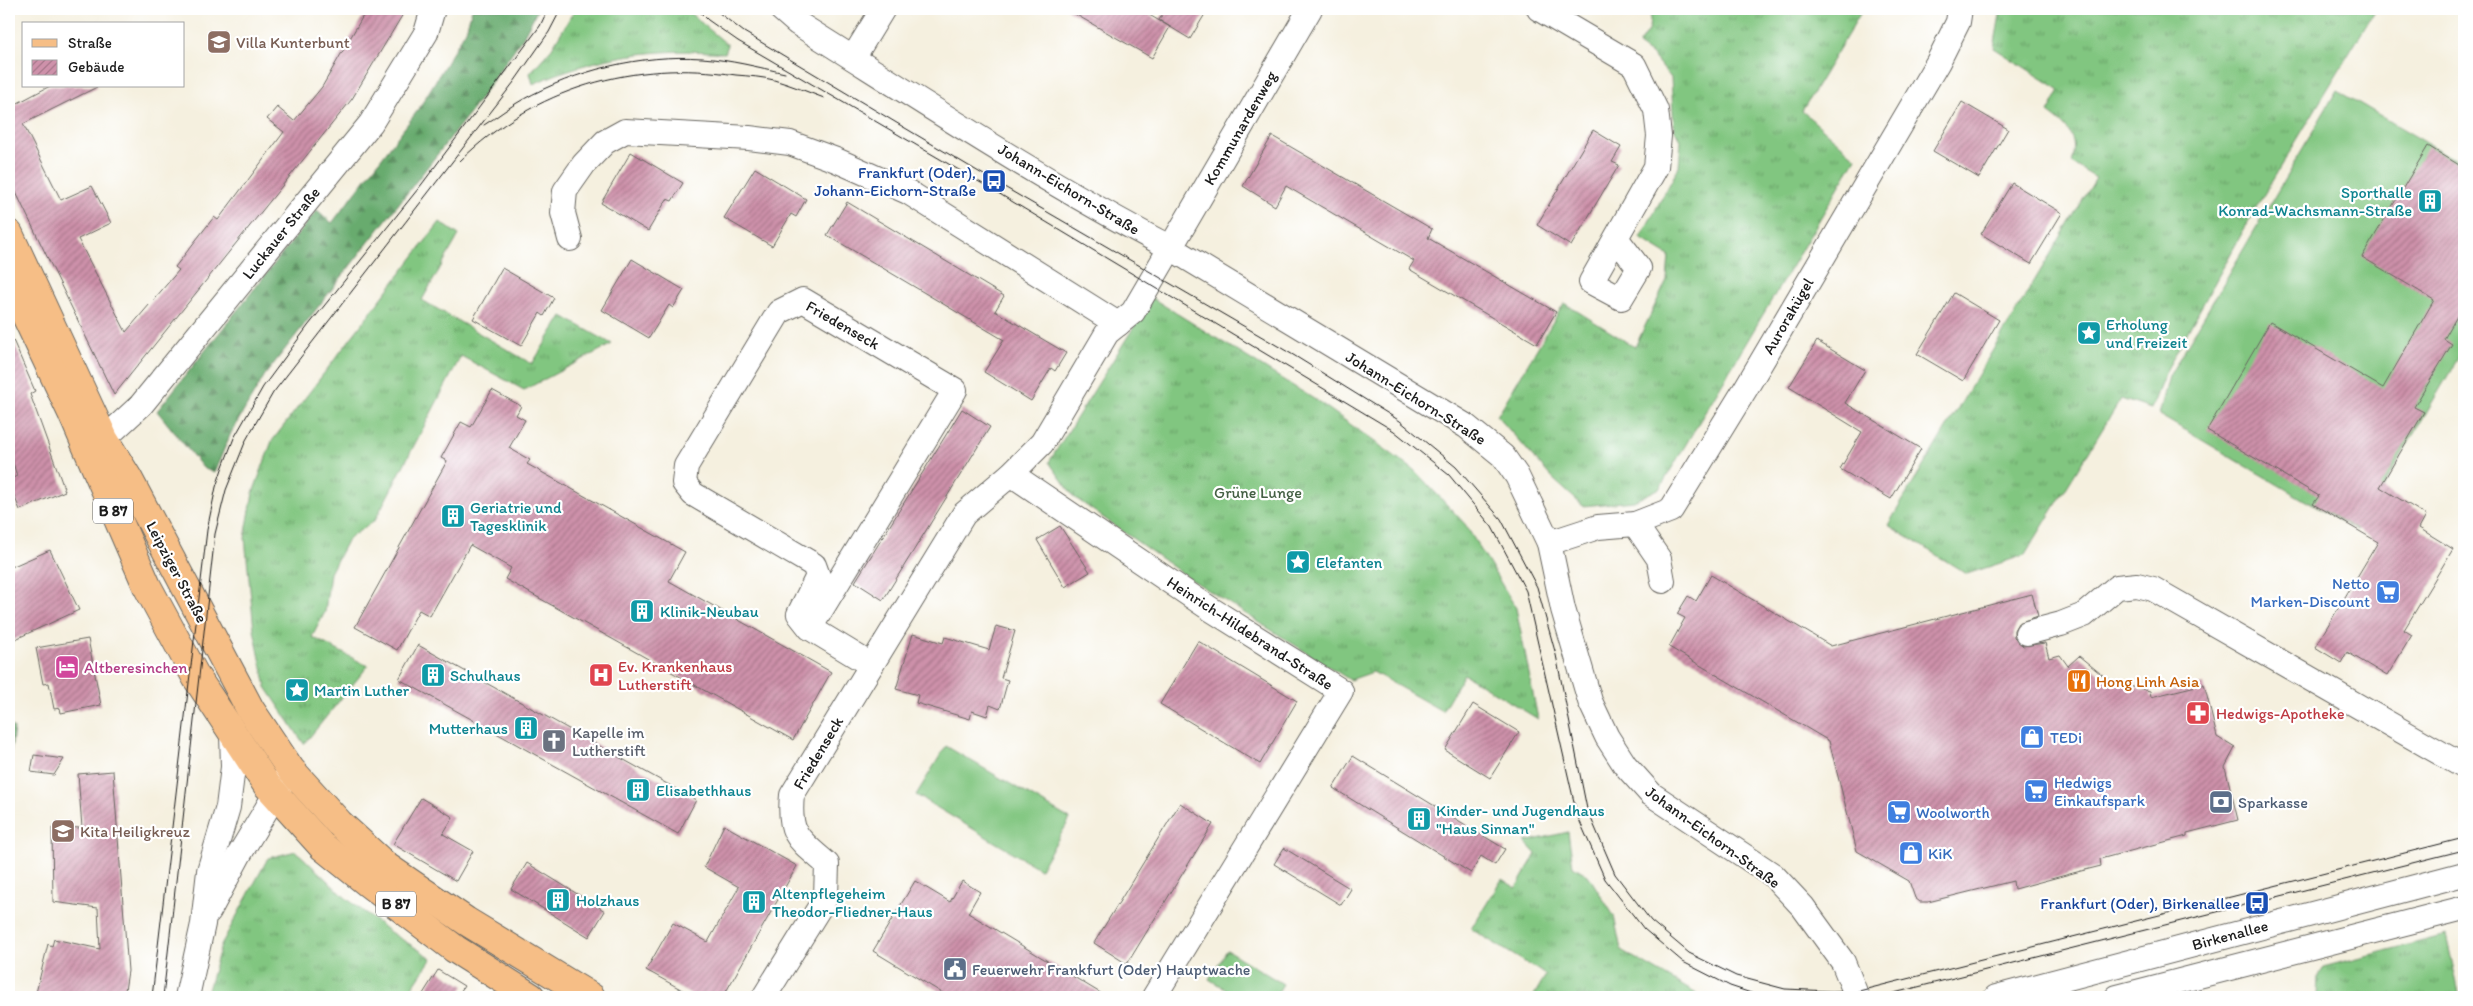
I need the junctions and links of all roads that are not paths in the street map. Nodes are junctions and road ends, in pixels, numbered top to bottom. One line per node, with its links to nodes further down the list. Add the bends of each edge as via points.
1 (433, 9): 14 (street, Luckauer Straße, via 426,32 370,123 141,405)
2 (781, 9): 7 (street, Johann-Eichorn-Straße, via 797,23)
3 (883, 9): 7 (street)
4 (1310, 9): 11 (street, Kommunardenweg)
5 (1539, 9): 9 (street, via 1634,65 1656,110 1659,136 1656,166)
6 (1960, 9): 16 (street, Aurorahügel, via 1958,22 1938,62 1671,510)
7 (853, 58): 11 (street, Johann-Eichorn-Straße, via 1125,224)
8 (9, 234): 14 (main road, Leipziger Straße / B 87)
9 (1616, 238)
10 (570, 239): 13 (street, via 563,213 565,191 605,142 625,131 790,143 908,192)
11 (1170, 247): 13 (street, Friedenseck, via 1134,312); 17 (street, Johann-Eichorn-Straße, via 1466,426 1503,456 1517,476)
12 (9, 280): 22 (main road, Leipziger Straße / B 87, via 72,413 147,586 196,677)
13 (1118, 324): 15 (street, Friedenseck, via 1107,333 1042,443)
14 (104, 439): 24 (main road, Leipziger Straße / B 87, via 128,478 250,709)
15 (1011, 474): 21 (street, Friedenseck, via 964,514); 33 (street, Heinrich-Hildebrand-Straße, via 1209,608 1341,691)
16 (1635, 524): 17 (street, Aurorahügel, via 1598,528); 18 (street, via 1659,559)
17 (1549, 543): 34 (street, Johann-Eichorn-Straße, via 1563,609 1590,702 1606,737 1651,794 1773,875 1803,908 1843,962)
18 (1663, 581)
19 (810, 628): 19 (street, Friedenseck, via 954,390 803,300 779,312 686,466 684,483 693,494 814,565 818,576 799,614); 21 (street)
20 (2027, 633): 23 (street, via 2084,615 2116,587 2137,585 2153,589)
21 (871, 665): 32 (street, Friedenseck, via 792,794 790,817 800,840 827,864 826,897)
22 (232, 734): 25 (main road, Leipziger Straße / B 87); 28 (street, via 233,768 228,807 210,871)
23 (2463, 766)
24 (291, 770): 25 (street); 31 (main road, B 87, via 339,823 387,867 466,921)
25 (275, 795): 28 (street); 30 (main road, B 87, via 322,846 368,883 455,949)
26 (2464, 874): 35 (street, Birkenallee)
27 (2464, 908): 36 (street, Birkenallee)
28 (202, 924): 29 (street)
29 (187, 997)
30 (531, 997)
31 (591, 997)
32 (764, 997)
33 (1154, 997)
34 (1857, 997)
35 (1996, 997)
36 (2117, 997)

